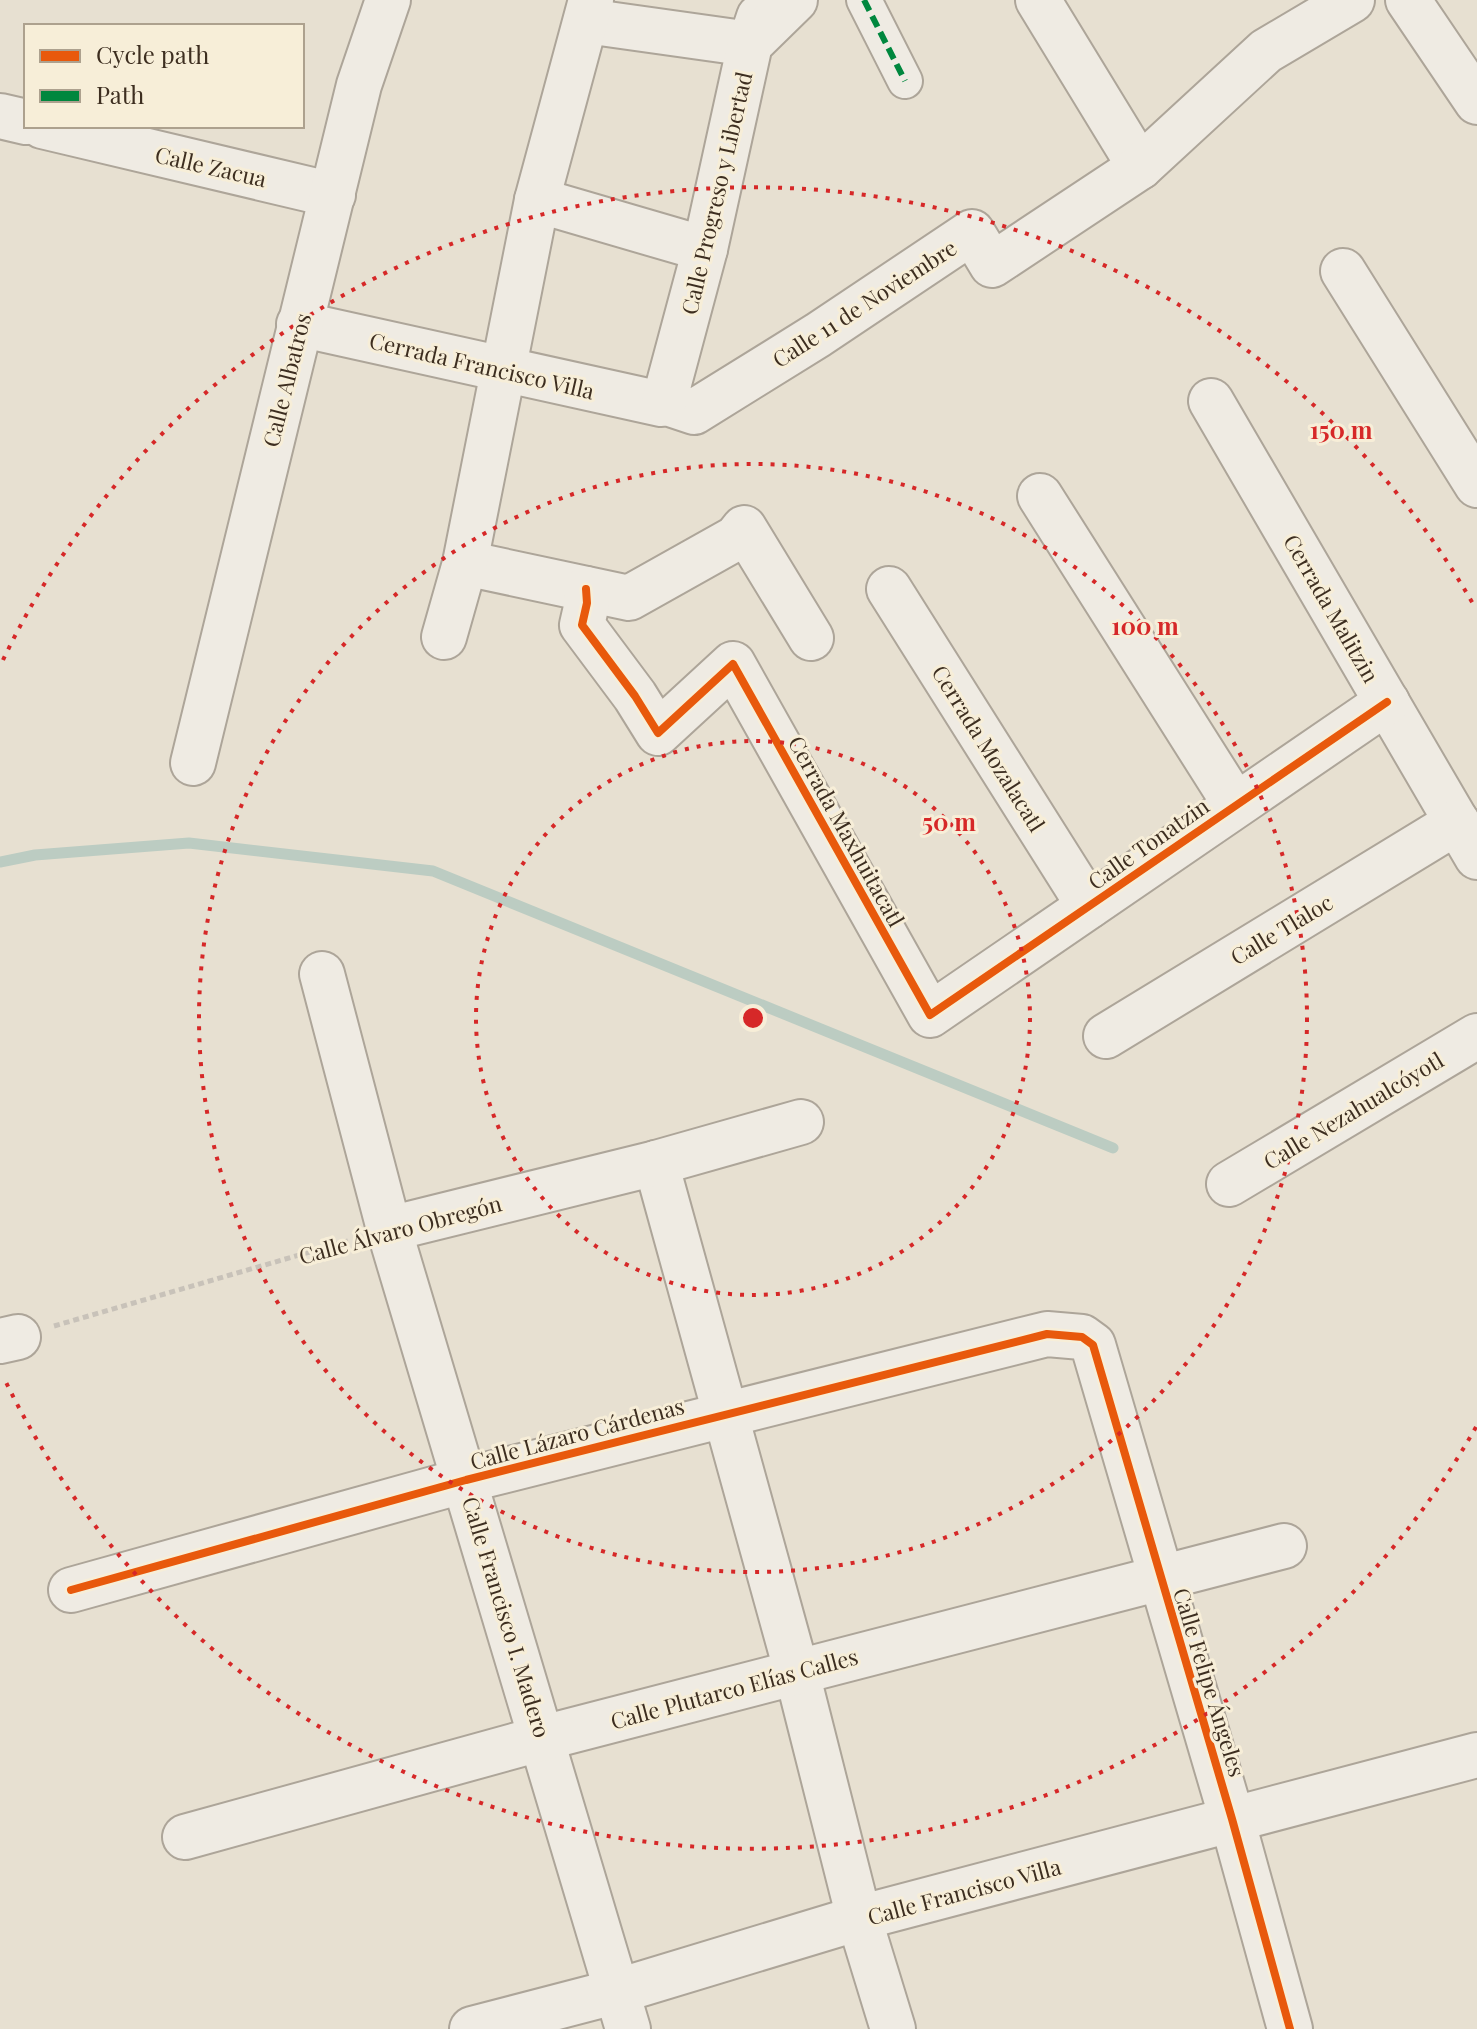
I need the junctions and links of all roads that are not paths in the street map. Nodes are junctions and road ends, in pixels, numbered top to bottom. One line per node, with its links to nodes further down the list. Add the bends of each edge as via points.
1 (388, 0): 16 (street, Calle Albatros, via 359,85)
2 (765, 0): 9 (street)
3 (795, 0): 9 (street, Calle Progreso y Libertad)
4 (864, 0): 10 (street)
5 (1038, 0): 15 (street)
6 (1352, 0): 15 (street, Calle 11 de Noviembre, via 1266,51)
7 (1408, 0): 11 (street)
8 (588, 11): 9 (street); 17 (street)
9 (750, 44): 18 (street, Calle Progreso y Libertad)
10 (905, 81)
11 (1477, 102)
12 (0, 116): 13 (street)
13 (24, 122)
14 (50, 128): 16 (street, Calle Zacua)
15 (1140, 167): 23 (street, Calle 11 de Noviembre, via 992,265 972,232 694,412)
16 (333, 195): 20 (street, Calle Albatros)
17 (537, 200): 18 (street); 21 (street)
18 (705, 249): 23 (street, Calle Progreso y Libertad)
19 (1343, 271): 24 (street)
20 (299, 324): 21 (street, Cerrada Francisco Villa); 32 (street, Calle Albatros)
21 (502, 369): 23 (street, Cerrada Francisco Villa); 26 (street)
22 (1211, 401): 31 (street, Cerrada Malitzin)
23 (664, 402)
24 (1477, 485)
25 (1040, 496): 33 (street)
26 (465, 563): 27 (street); 29 (street)
27 (586, 589): 30 (street, via 629,598 736,538 744,528); 37 (street, Cerrada Maxhuitacatl, via 582,625 658,733 733,664)
28 (889, 589): 35 (street, Cerrada Mozalacatl)
29 (444, 637)
30 (811, 638)
31 (1387, 702): 33 (street, Calle Tonatzin); 34 (street, Cerrada Malitzin)
32 (193, 763)
33 (1235, 804): 35 (street, Calle Tonatzin)
34 (1467, 839): 38 (street, Calle Tlaloc)
35 (1089, 906): 37 (street, Calle Tonatzin)
36 (322, 974): 43 (street, Calle Francisco I. Madero)
37 (930, 1015)
38 (1106, 1036)
39 (1477, 1036): 42 (street, Calle Nezahualcóyotl)
40 (801, 1122): 41 (street, Calle Álvaro Obregón)
41 (656, 1163): 43 (street, Calle Álvaro Obregón); 45 (street)
42 (1229, 1184)
43 (389, 1229): 46 (street, Calle Francisco I. Madero)
44 (1093, 1345): 45 (street, Calle Lázaro Cárdenas, via 1082,1337 1047,1334); 48 (street, Calle Felipe Ángeles)
45 (726, 1413): 46 (street, Calle Lázaro Cárdenas); 50 (street)
46 (466, 1480): 49 (street, Calle Lázaro Cárdenas); 51 (street, Calle Francisco I. Madero)
47 (1284, 1546): 48 (street, Calle Plutarco Elías Calles)
48 (1160, 1578): 50 (street, Calle Plutarco Elías Calles); 53 (street, Calle Felipe Ángeles)
49 (71, 1590)
50 (797, 1673): 51 (street, Calle Plutarco Elías Calles); 55 (street)
51 (543, 1738): 54 (street, Calle Plutarco Elías Calles); 56 (street, Calle Francisco I. Madero)
52 (1468, 1758): 53 (street, Calle Francisco Villa)
53 (1232, 1819): 55 (street, Calle Francisco Villa); 59 (street, Calle Felipe Ángeles)
54 (185, 1837)
55 (859, 1918): 56 (street, Calle Francisco Villa); 58 (street)
56 (623, 2010): 57 (street, Calle Francisco Villa)
57 (472, 2029)
58 (893, 2029)
59 (1290, 2029)

